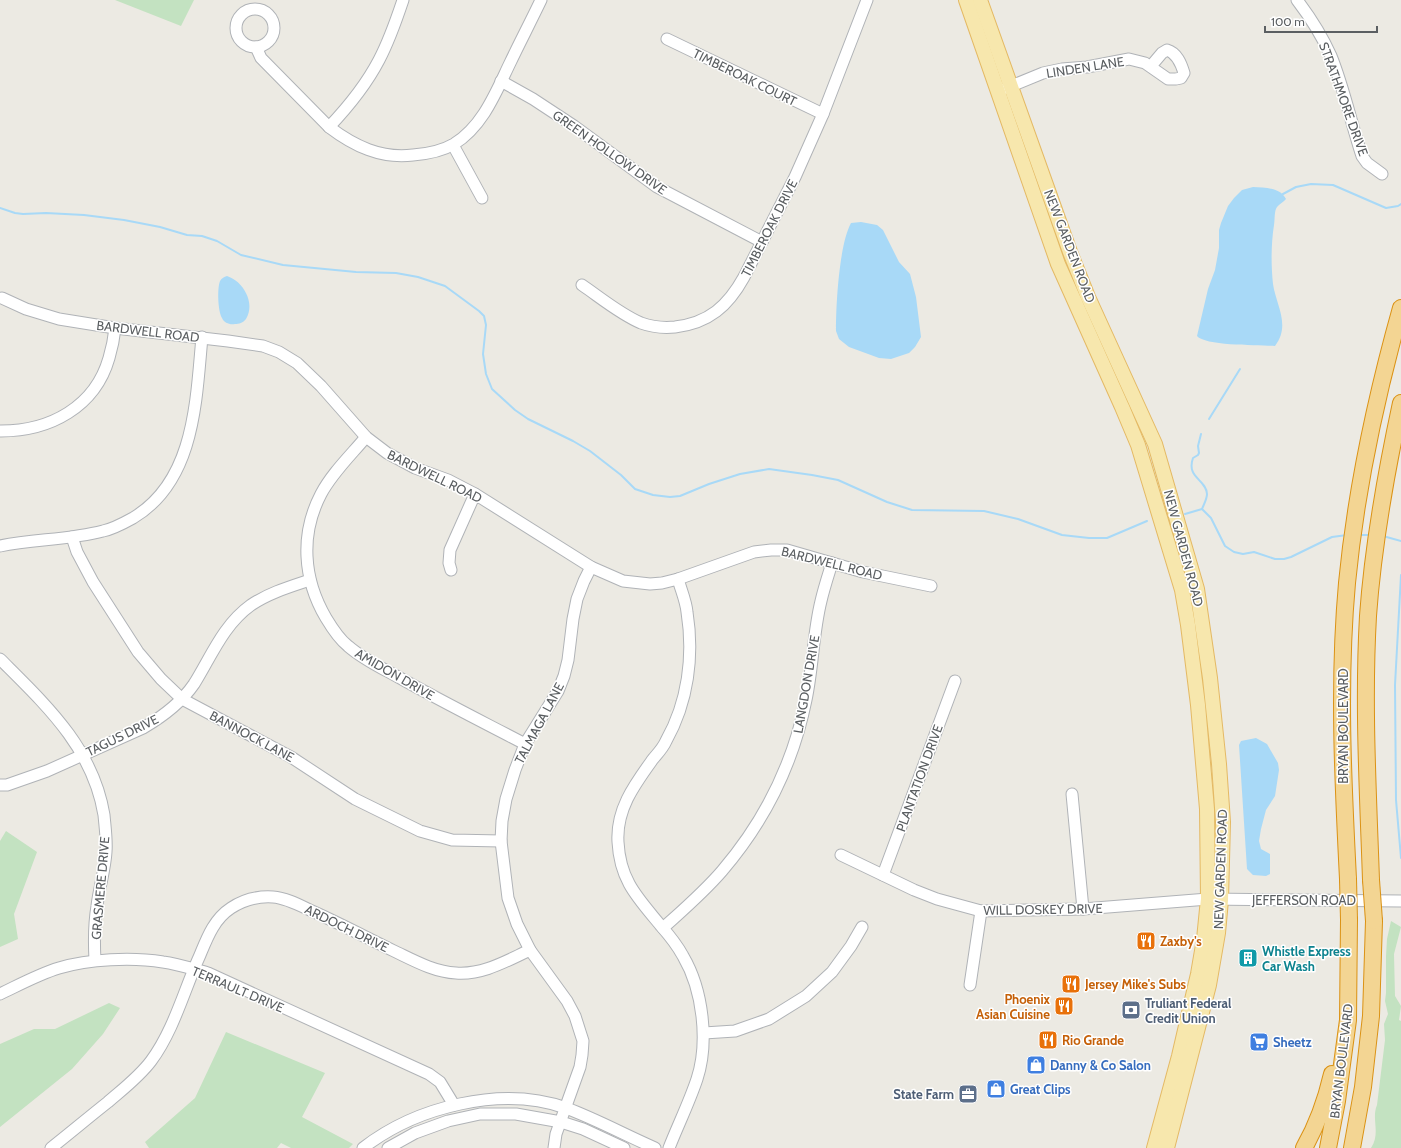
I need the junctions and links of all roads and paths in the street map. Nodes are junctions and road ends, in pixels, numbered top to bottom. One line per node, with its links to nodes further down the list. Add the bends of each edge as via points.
1 (403, 0): 14 (street, via 390,38 378,62 354,98)
2 (541, 0): 10 (street)
3 (867, 0): 13 (street, TIMBEROAK DRIVE)
4 (966, 0): 12 (main road, NEW GARDEN ROAD)
5 (980, 0): 11 (main road, NEW GARDEN ROAD)
6 (1298, 0): 18 (street, STRATHMORE DRIVE, via 1330,55 1362,156)
7 (667, 39): 13 (street, TIMBEROAK COURT)
8 (256, 47): 14 (street, via 261,58)
9 (1150, 66): 11 (street, LINDEN LANE, via 1129,59 1062,69 1043,73)
10 (501, 81): 17 (street, via 475,125); 20 (street, GREEN HOLLOW DRIVE, via 574,126 657,187)
11 (1012, 87): 12 (street, LINDEN LANE); 15 (main road, NEW GARDEN ROAD)
12 (998, 91): 16 (main road, NEW GARDEN ROAD)
13 (823, 114): 20 (street, TIMBEROAK DRIVE, via 795,178)
14 (329, 127): 17 (street, via 352,143 388,155 422,154)
15 (1028, 133): 16 (main road); 27 (main road, NEW GARDEN ROAD, via 1070,252)
16 (1014, 138): 24 (main road, NEW GARDEN ROAD, via 1058,264)
17 (453, 145): 19 (street)
18 (1382, 174)
19 (482, 198)
20 (762, 242): 21 (street, TIMBEROAK DRIVE, via 736,292 712,315 687,326 658,327 641,323 624,315)
21 (582, 285)
22 (2, 298): 25 (street, BARDWELL ROAD, via 26,309 59,319)
23 (1401, 308): 64 (highway, BRYAN BOULEVARD, bridge, via 1366,456 1347,583 1342,712)
24 (1083, 323): 27 (main road, via 1102,350); 28 (main road, NEW GARDEN ROAD)
25 (115, 328): 26 (street, BARDWELL ROAD); 33 (street, via 102,377 90,394 76,407 58,420 38,427)
26 (202, 337): 34 (street, BARDWELL ROAD, via 263,346 279,352 297,363 321,386); 36 (street, via 191,429 185,451 169,485 152,504 129,520 104,531)
27 (1111, 347): 29 (main road, NEW GARDEN ROAD)
28 (1102, 363): 29 (main road, via 1110,362 1117,376); 31 (main road, NEW GARDEN ROAD)
29 (1128, 386): 32 (main road, NEW GARDEN ROAD)
30 (1401, 403): 69 (highway, BRYAN BOULEVARD, bridge, via 1385,480 1368,616 1365,734 1374,921 1371,1016)
31 (1122, 407): 32 (main road, via 1129,412 1139,433); 47 (main road, NEW GARDEN ROAD, via 1138,445 1182,590)
32 (1148, 429): 49 (main road, NEW GARDEN ROAD, via 1164,472 1197,589)
33 (2, 431)
34 (366, 437): 35 (street, BARDWELL ROAD, via 387,453 415,468 448,480); 42 (street, AMIDON DRIVE, via 334,474 314,511 306,552)
35 (475, 494): 39 (street, BARDWELL ROAD); 40 (street, via 450,550)
36 (72, 537): 37 (street); 46 (street, BANNOCK LANE, via 77,552 94,582 138,652)
37 (0, 546)
38 (832, 563): 41 (street, BARDWELL ROAD, via 793,552 771,550 754,552); 43 (street, BARDWELL ROAD); 61 (street, LANGDON DRIVE, via 821,601 806,699 787,766 759,820 742,846 712,881)
39 (591, 567): 41 (street, BARDWELL ROAD, via 623,581 650,584); 48 (street, TALMAGA LANE, via 577,599 564,676 558,691)
40 (451, 570)
41 (678, 579): 61 (street, via 687,611 690,642 686,688 676,721 666,742 625,802 618,827 620,862 627,883)
42 (310, 580): 46 (street, TAGUS DRIVE, via 270,594 250,606 236,619 225,631 193,686); 48 (street, AMIDON DRIVE, via 318,604 332,628 347,646 371,663)
43 (931, 586)
44 (0, 658): 50 (street, GRASMERE DRIVE, via 62,724)
45 (955, 681): 55 (street, PLANTATION DRIVE)
46 (182, 699): 50 (street, TAGUS DRIVE, via 158,720); 53 (street, BANNOCK LANE, via 270,744 355,799 424,833 452,840)
47 (1198, 705): 49 (main road, via 1206,708 1210,730); 56 (main road, NEW GARDEN ROAD, via 1208,809 1209,883)
48 (525, 744): 53 (street, TALMAGA LANE, via 506,799)
49 (1218, 749): 56 (main road, NEW GARDEN ROAD, via 1223,822)
50 (82, 754): 51 (street, TAGUS DRIVE, via 47,771); 63 (street, GRASMERE DRIVE, via 101,798 105,827 106,851 94,925)
51 (0, 785)
52 (1072, 794): 58 (street)
53 (500, 841): 62 (street, TALMAGA LANE, via 508,898)
54 (841, 855): 55 (street, WILL DOSKEY DRIVE)
55 (883, 875): 59 (street, WILL DOSKEY DRIVE, via 937,899)
56 (1214, 899): 57 (street, JEFFERSON ROAD); 58 (street, WILL DOSKEY DRIVE); 80 (main road, NEW GARDEN ROAD, via 1179,1056); 81 (main road, NEW GARDEN ROAD, via 1217,940 1208,992)
57 (1401, 902)
58 (1083, 910): 59 (street, WILL DOSKEY DRIVE)
59 (981, 911): 66 (street)
60 (862, 927): 68 (street, via 832,972 806,996 769,1019 735,1031)
61 (663, 928): 68 (street, via 683,956 691,975 699,1000)
62 (530, 950): 65 (street, ARDOCH DRIVE, via 487,970 455,973 411,960 290,902 274,897 261,897 241,903 219,918); 71 (street, TALMAGA LANE, via 567,1001 583,1041 580,1067)
63 (95, 960): 65 (street, TERRAULT DRIVE, via 162,962); 67 (street, TERRAULT DRIVE, via 59,968)
64 (1350, 962): 82 (highway, via 1335,1064 1318,1121); 83 (highway, BRYAN BOULEVARD, via 1348,1020)
65 (193, 969): 70 (street, TERRAULT DRIVE, via 208,973 429,1074 440,1082); 73 (street, ARDOCH DRIVE, via 169,1030 151,1061 136,1078)
66 (970, 985)
67 (0, 994)
68 (704, 1033): 79 (street, via 697,1079)
69 (1363, 1087): 84 (highway, BRYAN BOULEVARD); 85 (highway)
70 (454, 1105): 71 (street, via 504,1099 535,1101); 74 (street, via 414,1118)
71 (565, 1108): 72 (street, TALMAGA LANE); 78 (street)
72 (561, 1122): 75 (street, via 516,1114 480,1114 448,1121 415,1133); 76 (street, TALMAGA LANE); 77 (street)
73 (51, 1148)
74 (364, 1148)
75 (388, 1148)
76 (554, 1148)
77 (624, 1148)
78 (655, 1148)
79 (668, 1148)
80 (1154, 1148)
81 (1167, 1148)
82 (1304, 1148)
83 (1328, 1148)
84 (1352, 1148)
85 (1357, 1148)

